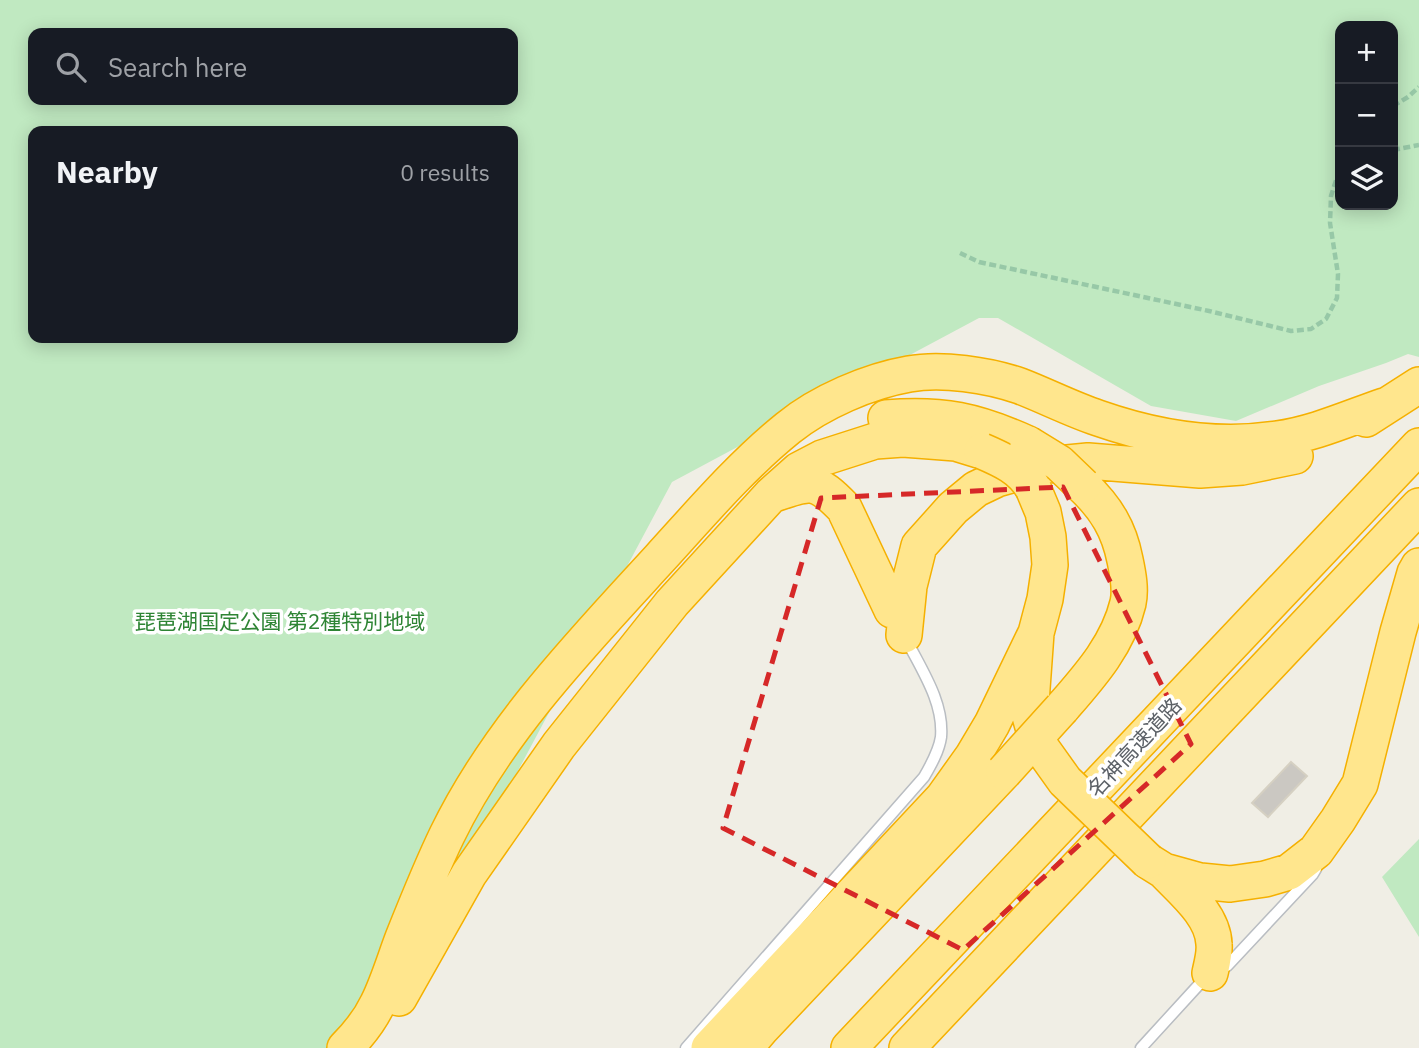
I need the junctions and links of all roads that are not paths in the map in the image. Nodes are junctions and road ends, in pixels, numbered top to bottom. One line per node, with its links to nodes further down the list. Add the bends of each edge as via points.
1 (1419, 385): 2 (highway)
2 (1384, 406): 4 (highway, via 1278,439 1221,443 1168,437 1101,419 987,377 912,373 832,400 790,426); 8 (highway, via 1336,440 1289,458 1242,467 1200,470 1088,461 1047,465 997,479 953,508 919,546)
3 (1419, 446): 18 (highway, 名神高速道路)
4 (737, 475): 13 (highway, via 566,662 476,782 419,897 378,1003); 17 (highway, bridge, via 800,441 838,427 878,418 951,419 1001,432 1059,463 1111,519 1128,576 1128,601 1118,632 1094,672)
5 (771, 495): 8 (highway, via 813,485 834,497 844,508); 9 (highway, bridge, via 799,470 822,458 875,441 956,443 1002,460 1025,475 1033,488 1048,537 1050,565); 14 (highway, via 672,603 559,744 469,874)
6 (1419, 506): 19 (highway, 名神高速道路)
7 (1419, 566): 10 (highway)
8 (898, 622): 15 (lane, via 937,703 941,738 934,759 924,778)
9 (1036, 633): 11 (highway, bridge, via 1030,716 1035,737 1065,781); 16 (highway, via 992,723 943,798)
10 (1360, 784): 11 (highway, via 1316,851 1289,872 1230,884 1200,881); 12 (lane, via 1313,874 1227,966)
11 (1156, 866): 12 (highway, via 1200,910 1211,931)
12 (1210, 972): 20 (lane)
13 (345, 1048)
14 (367, 1048)
15 (686, 1048)
16 (709, 1048)
17 (745, 1048)
18 (849, 1048)
19 (907, 1048)
20 (1141, 1048)

